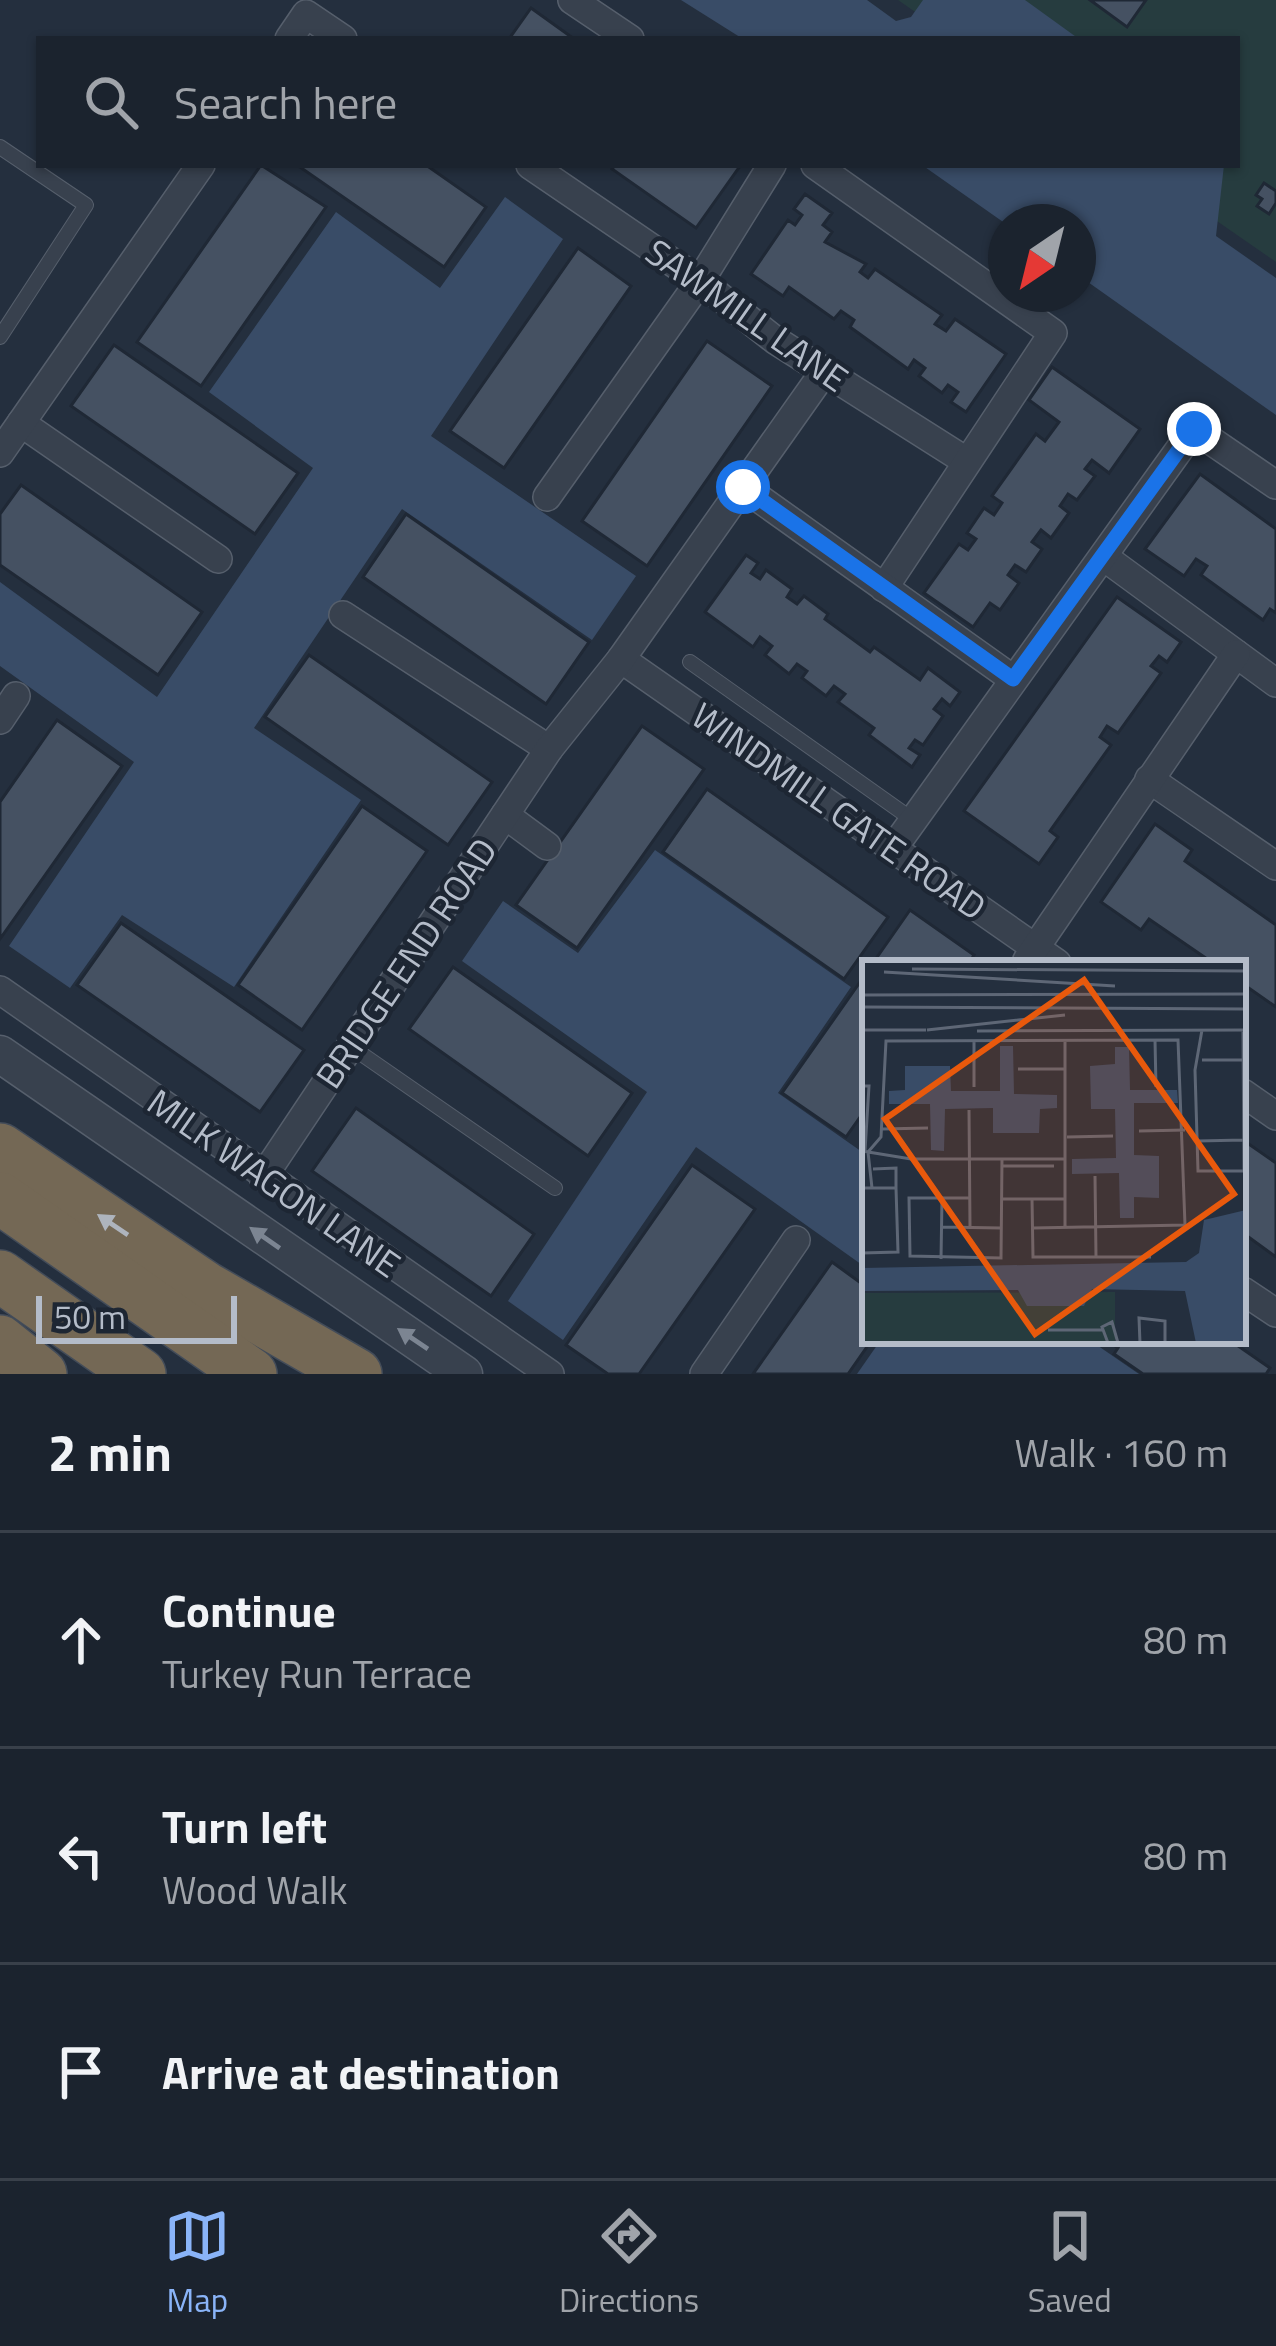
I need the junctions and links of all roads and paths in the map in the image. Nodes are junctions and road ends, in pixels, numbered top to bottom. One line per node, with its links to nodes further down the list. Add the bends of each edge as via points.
1 (572, 0): 4 (street)
2 (291, 36): 3 (street, via 306,14)
3 (339, 36)
4 (626, 36)
5 (0, 147): 11 (lane, via 86,205)
6 (199, 168): 13 (street)
7 (534, 168): 10 (street, SAWMILL LANE)
8 (770, 168): 10 (street)
9 (819, 168): 15 (street, via 1053,333)
10 (700, 280): 12 (street, SAWMILL LANE); 18 (street)
11 (0, 337)
12 (824, 372): 15 (street, SAWMILL LANE); 17 (street, BRIDGE END ROAD)
13 (21, 423): 14 (street); 20 (street)
14 (0, 453)
15 (966, 461): 21 (street)
16 (1276, 485): 19 (street, via 1194,429)
17 (743, 487): 21 (street); 24 (street, BRIDGE END ROAD)
18 (547, 497)
19 (1104, 557): 23 (street); 26 (street)
20 (218, 559)
21 (884, 588): 26 (street)
22 (343, 615): 28 (street)
23 (1235, 654): 27 (street); 29 (street)
24 (621, 659): 28 (street, BRIDGE END ROAD); 33 (street, WINDMILL GATE ROAD)
25 (690, 662): 31 (lane)
26 (1013, 679): 31 (street)
27 (1276, 683)
28 (550, 748): 30 (street, BRIDGE END ROAD)
29 (1149, 779): 34 (street); 35 (street)
30 (505, 815): 32 (street); 37 (street, BRIDGE END ROAD)
31 (913, 820): 33 (street)
32 (547, 846)
33 (892, 850): 35 (street, WINDMILL GATE ROAD)
34 (1274, 860)
35 (1039, 958)
36 (0, 991): 42 (street, MILK WAGON LANE)
37 (350, 1046): 42 (street, BRIDGE END ROAD); 43 (lane)
38 (0, 1054): 54 (street, one-way to 38)
39 (1246, 1095): 40 (street)
40 (1276, 1116)
41 (0, 1149): 53 (highway, one-way to 41, via 205,1287)
42 (262, 1177): 55 (street, MILK WAGON LANE)
43 (555, 1188)
44 (0, 1198): 52 (highway)
45 (796, 1240): 56 (street)
46 (0, 1276): 51 (highway)
47 (1246, 1293): 48 (street)
48 (1276, 1312)
49 (0, 1341): 50 (highway)
50 (41, 1374)
51 (140, 1374)
52 (251, 1374)
53 (356, 1374)
54 (464, 1374)
55 (550, 1374)
56 (704, 1374)

